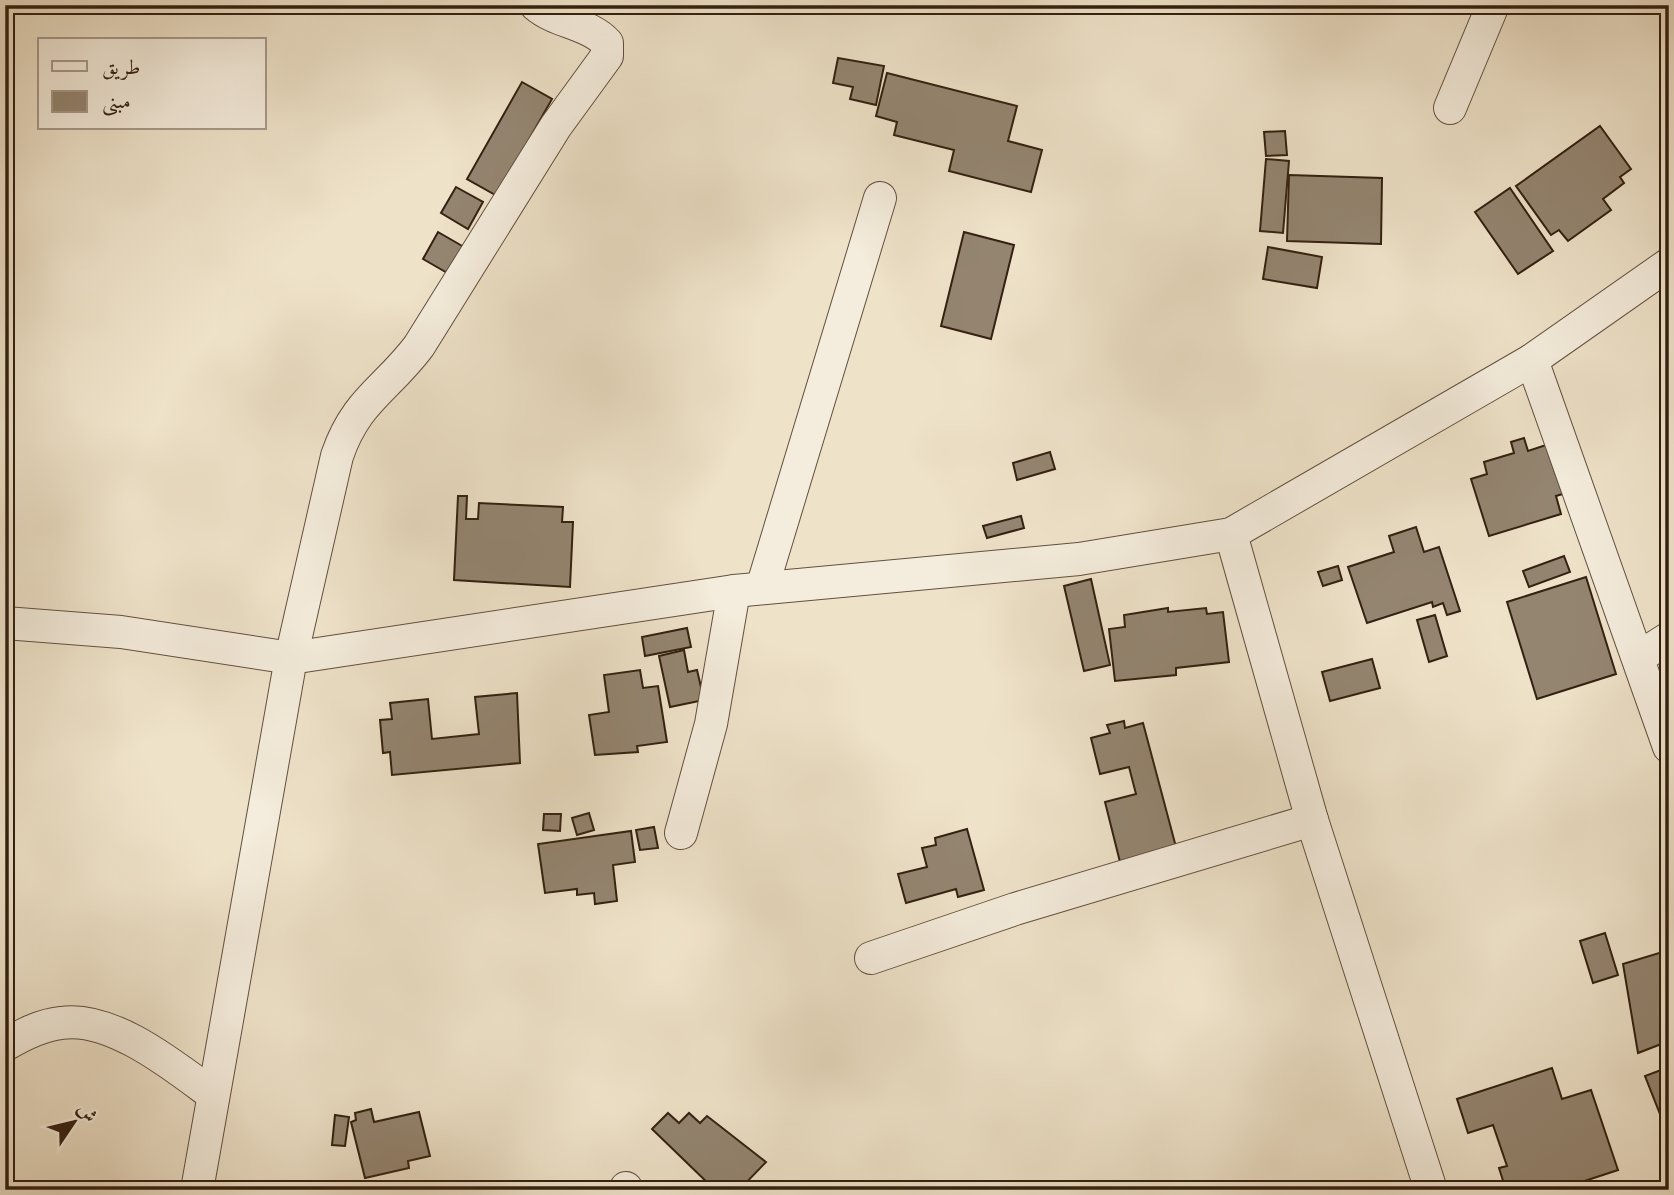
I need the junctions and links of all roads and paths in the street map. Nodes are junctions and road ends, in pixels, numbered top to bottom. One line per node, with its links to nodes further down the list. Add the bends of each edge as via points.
1 (536, 5): 12 (street, via 601,36 607,43 607,56 556,126 419,346 346,427)
2 (1493, 5): 3 (street)
3 (1450, 108)
4 (880, 198): 8 (street)
5 (1669, 264): 6 (street)
6 (1532, 360): 7 (street); 11 (street)
7 (1231, 534): 8 (street, via 1079,559); 14 (street)
8 (748, 589): 12 (street); 15 (street)
9 (5, 623): 12 (street, via 121,632)
10 (1669, 638): 11 (street)
11 (1639, 657): 13 (street)
12 (291, 658): 18 (street)
13 (1669, 747)
14 (1312, 820): 16 (street, via 1015,909); 20 (street)
15 (681, 833)
16 (871, 958)
17 (5, 1045): 18 (street, via 54,1024 90,1025 134,1042)
18 (212, 1094): 19 (street)
19 (197, 1190)
20 (1431, 1190)

